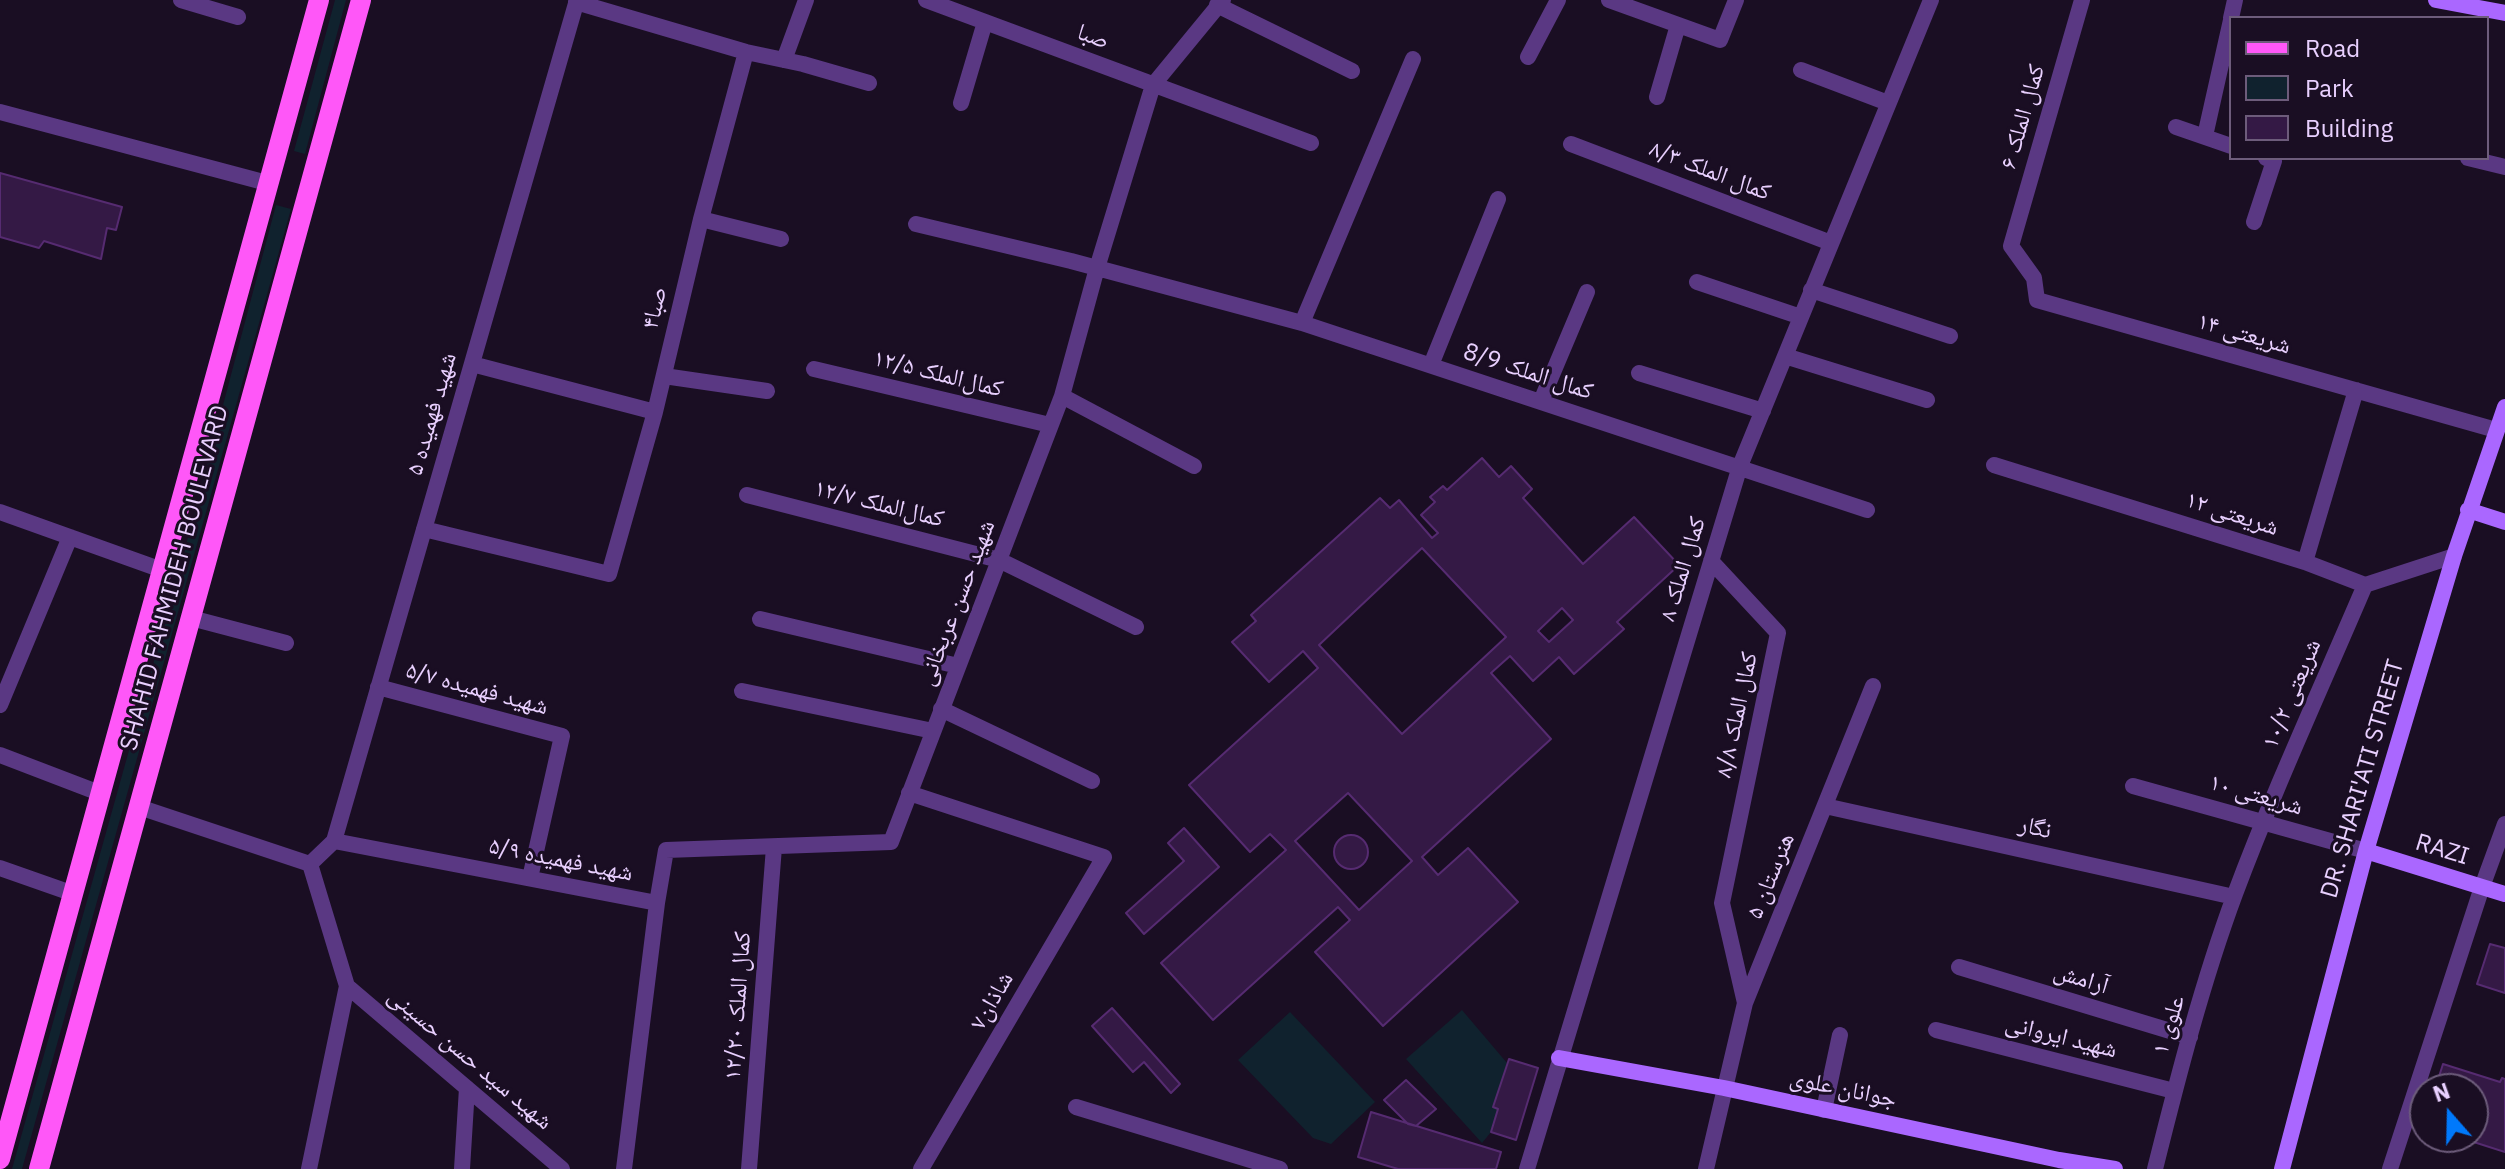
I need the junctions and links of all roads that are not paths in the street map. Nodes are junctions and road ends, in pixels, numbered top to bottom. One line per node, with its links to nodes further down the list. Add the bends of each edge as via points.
1 (181, 0): 15 (street)
2 (319, 0): 39 (main road, SHAHID FAHMIDEH BOULEVARD)
3 (361, 0): 86 (main road, SHAHID FAHMIDEH BOULEVARD)
4 (806, 0): 22 (street)
5 (926, 0): 16 (street, صبا)
6 (1558, 0): 20 (street)
7 (1609, 0): 17 (street)
8 (1736, 0): 17 (street, via 1720,40)
9 (1931, 0): 29 (street, کمال الملک ۸)
10 (2082, 0): 46 (street, کمال الملک ۶)
11 (2436, 0): 14 (main road)
12 (577, 1): 19 (street); 55 (street, شهید فهمیده ۵)
13 (1220, 3): 24 (street); 26 (street)
14 (2505, 13)
15 (238, 17)
16 (985, 22): 26 (street, صبا); 28 (street)
17 (1678, 25): 27 (street)
18 (2229, 28): 32 (street)
19 (746, 52): 22 (street); 41 (street, صبا۴)
20 (1528, 57)
21 (1413, 59): 52 (street)
22 (784, 60): 25 (street)
23 (1801, 70): 29 (street)
24 (1352, 71)
25 (869, 83)
26 (1153, 85): 33 (street, صبا); 47 (street, شهید حسن عربخانی)
27 (1657, 97)
28 (961, 103)
29 (1888, 103): 45 (street, کمال الملک ۸)
30 (0, 112): 39 (street)
31 (2176, 127): 32 (street)
32 (2205, 136): 35 (street)
33 (1311, 143)
34 (1571, 144): 45 (street, کمال الملک ۸/۳)
35 (2229, 145)
36 (2271, 160): 42 (street)
37 (2476, 160): 38 (street)
38 (2505, 167)
39 (267, 183): 84 (main road, SHAHID FAHMIDEH BOULEVARD)
40 (1498, 199): 56 (street)
41 (701, 219): 44 (street); 59 (street, صبا۴)
42 (2254, 222)
43 (916, 224): 47 (street, کمال الملک 8/9)
44 (781, 239)
45 (1831, 243): 49 (street, کمال الملک ۸)
46 (2011, 246): 60 (street, شریعتی ۱۴, via 2034,278 2037,300)
47 (1097, 268): 52 (street, کمال الملک 8/9); 62 (street, شهید حسن عربخانی)
48 (1697, 282): 51 (street)
49 (1811, 290): 51 (street, کمال الملک ۸); 53 (street)
50 (1587, 292): 64 (street)
51 (1801, 317): 54 (street, کمال الملک ۸)
52 (1302, 323): 56 (street, کمال الملک 8/9)
53 (1950, 336)
54 (1785, 356): 63 (street); 66 (street, کمال الملک ۸)
55 (472, 364): 67 (street); 78 (street, شهید فهمیده ۵)
56 (1431, 365): 64 (street, کمال الملک 8/9)
57 (814, 369): 68 (street, کمال‌الملک ۱۲/۵)
58 (1639, 373): 66 (street)
59 (664, 376): 61 (street); 67 (street, صبا۴)
60 (2356, 390): 69 (street, شریعتی ۱۴); 83 (street)
61 (767, 391)
62 (1062, 396): 68 (street, شهید حسن عربخانی); 71 (street)
63 (1927, 400)
64 (1541, 401): 72 (street, کمال الملک 8/9)
65 (2505, 407): 69 (main road, DR. SHARI'ATI STREET)
66 (1763, 411): 72 (street, کمال الملک ۸)
67 (655, 412): 78 (street, صبا۴, via 609,574)
68 (1050, 425): 81 (street, شهید حسن عربخانی)
69 (2496, 430): 75 (main road, DR. SHARI'ATI STREET)
70 (1994, 465): 83 (street, شریعتی ۱۲)
71 (1194, 466)
72 (1740, 466): 74 (street, کمال الملک 8/9); 82 (street, کمال الملک ۸)
73 (747, 495): 81 (street, کمال‌الملک ۱۲/۷)
74 (1867, 510)
75 (2468, 510): 77 (main road); 80 (main road, DR. SHARI'ATI STREET)
76 (0, 512): 79 (street)
77 (2505, 522)
78 (424, 529): 92 (street, شهید فهمیده ۵)
79 (70, 537): 84 (street); 94 (street)
80 (2454, 556): 85 (street); 108 (main road, DR. SHARI'ATI STREET)
81 (999, 560): 88 (street, کمال‌الملک ۱۲/۷); 90 (street, شهید حسن عربخانی)
82 (1711, 561): 119 (street, کمال الملک ۸/۸, via 1778,633 1722,903); 123 (street, کمال الملک ۸)
83 (2305, 562): 85 (street, شریعتی ۱۲)
84 (162, 570): 101 (main road, SHAHID FAHMIDEH BOULEVARD)
85 (2365, 585): 104 (street, شریعتی ۱۰/۲)
86 (191, 618): 89 (street); 103 (main road, SHAHID FAHMIDEH BOULEVARD)
87 (760, 619): 90 (street)
88 (1136, 627)
89 (286, 643)
90 (958, 666): 95 (street, شهید حسن عربخانی)
91 (1873, 686): 102 (street, هنرستان ۵)
92 (378, 687): 106 (street, شهید فهمیده ۵); 111 (street, شهید فهمیده ۵/۷, via 562,736)
93 (742, 691): 96 (street)
94 (0, 705)
95 (941, 709): 96 (street, شهید حسن عربخانی); 98 (street)
96 (933, 731): 100 (street, شهید حسن عربخانی)
97 (0, 755): 101 (street)
98 (1092, 781)
99 (2133, 786): 104 (street, شریعتی ۱۰)
100 (909, 793): 107 (street, شهید حسن عربخانی, via 891,842); 137 (street, شاذان۷, via 1104,857)
101 (102, 794): 113 (main road, SHAHID FAHMIDEH BOULEVARD)
102 (1825, 806): 115 (street, نگار); 119 (street, هنرستان ۵)
103 (139, 807): 109 (street); 131 (main road, SHAHID FAHMIDEH BOULEVARD)
104 (2263, 822): 108 (street, شریعتی ۱۰); 115 (street, شریعتی ۱۰/۲)
105 (2505, 824): 112 (street)
106 (334, 841): 109 (street); 111 (street, شهید فهمیده ۵/۹)
107 (774, 847): 116 (street, via 666,850); 136 (street, کمال الملک ۱۲/۲۰)
108 (2366, 851): 112 (main road, RAZI); 143 (main road, DR. SHARI'ATI STREET)
109 (310, 864): 118 (street)
110 (0, 868): 113 (street)
111 (530, 878): 116 (street, شهید فهمیده ۵/۹)
112 (2482, 887): 114 (main road, RAZI); 144 (street)
113 (74, 894): 129 (main road, SHAHID FAHMIDEH BOULEVARD)
114 (2505, 894)
115 (2234, 897): 122 (street, علوی ۱)
116 (657, 903): 135 (street, شهید فهمیده ۵/۹)
117 (1959, 967): 122 (street, آرامش)
118 (347, 986): 124 (street, شهید سید حسن حسینی); 132 (street)
119 (1745, 1003): 125 (street, هنرستان ۵)
120 (1936, 1030): 126 (street, شهید ایروانی)
121 (1840, 1035): 128 (street)
122 (2190, 1037): 126 (street, علوی ۱)
123 (1559, 1058): 125 (main road, جوانان علوی); 139 (street, کمال الملک ۸)
124 (467, 1088): 133 (street); 134 (street, شهید سید حسن حسینی)
125 (1724, 1088): 128 (main road, جوانان علوی); 140 (street, هنرستان ۵)
126 (2174, 1091): 142 (street, علوی ۱)
127 (1076, 1107): 138 (street)
128 (1824, 1110): 130 (main road, جوانان علوی)
129 (0, 1159)
130 (2058, 1164): 141 (main road, جوانان علوی)
131 (39, 1169)
132 (309, 1169)
133 (462, 1169)
134 (562, 1169)
135 (624, 1169)
136 (749, 1169)
137 (921, 1169)
138 (1280, 1169)
139 (1527, 1169)
140 (1706, 1169)
141 (2115, 1169)
142 (2155, 1169)
143 (2282, 1169)
144 (2390, 1169)

